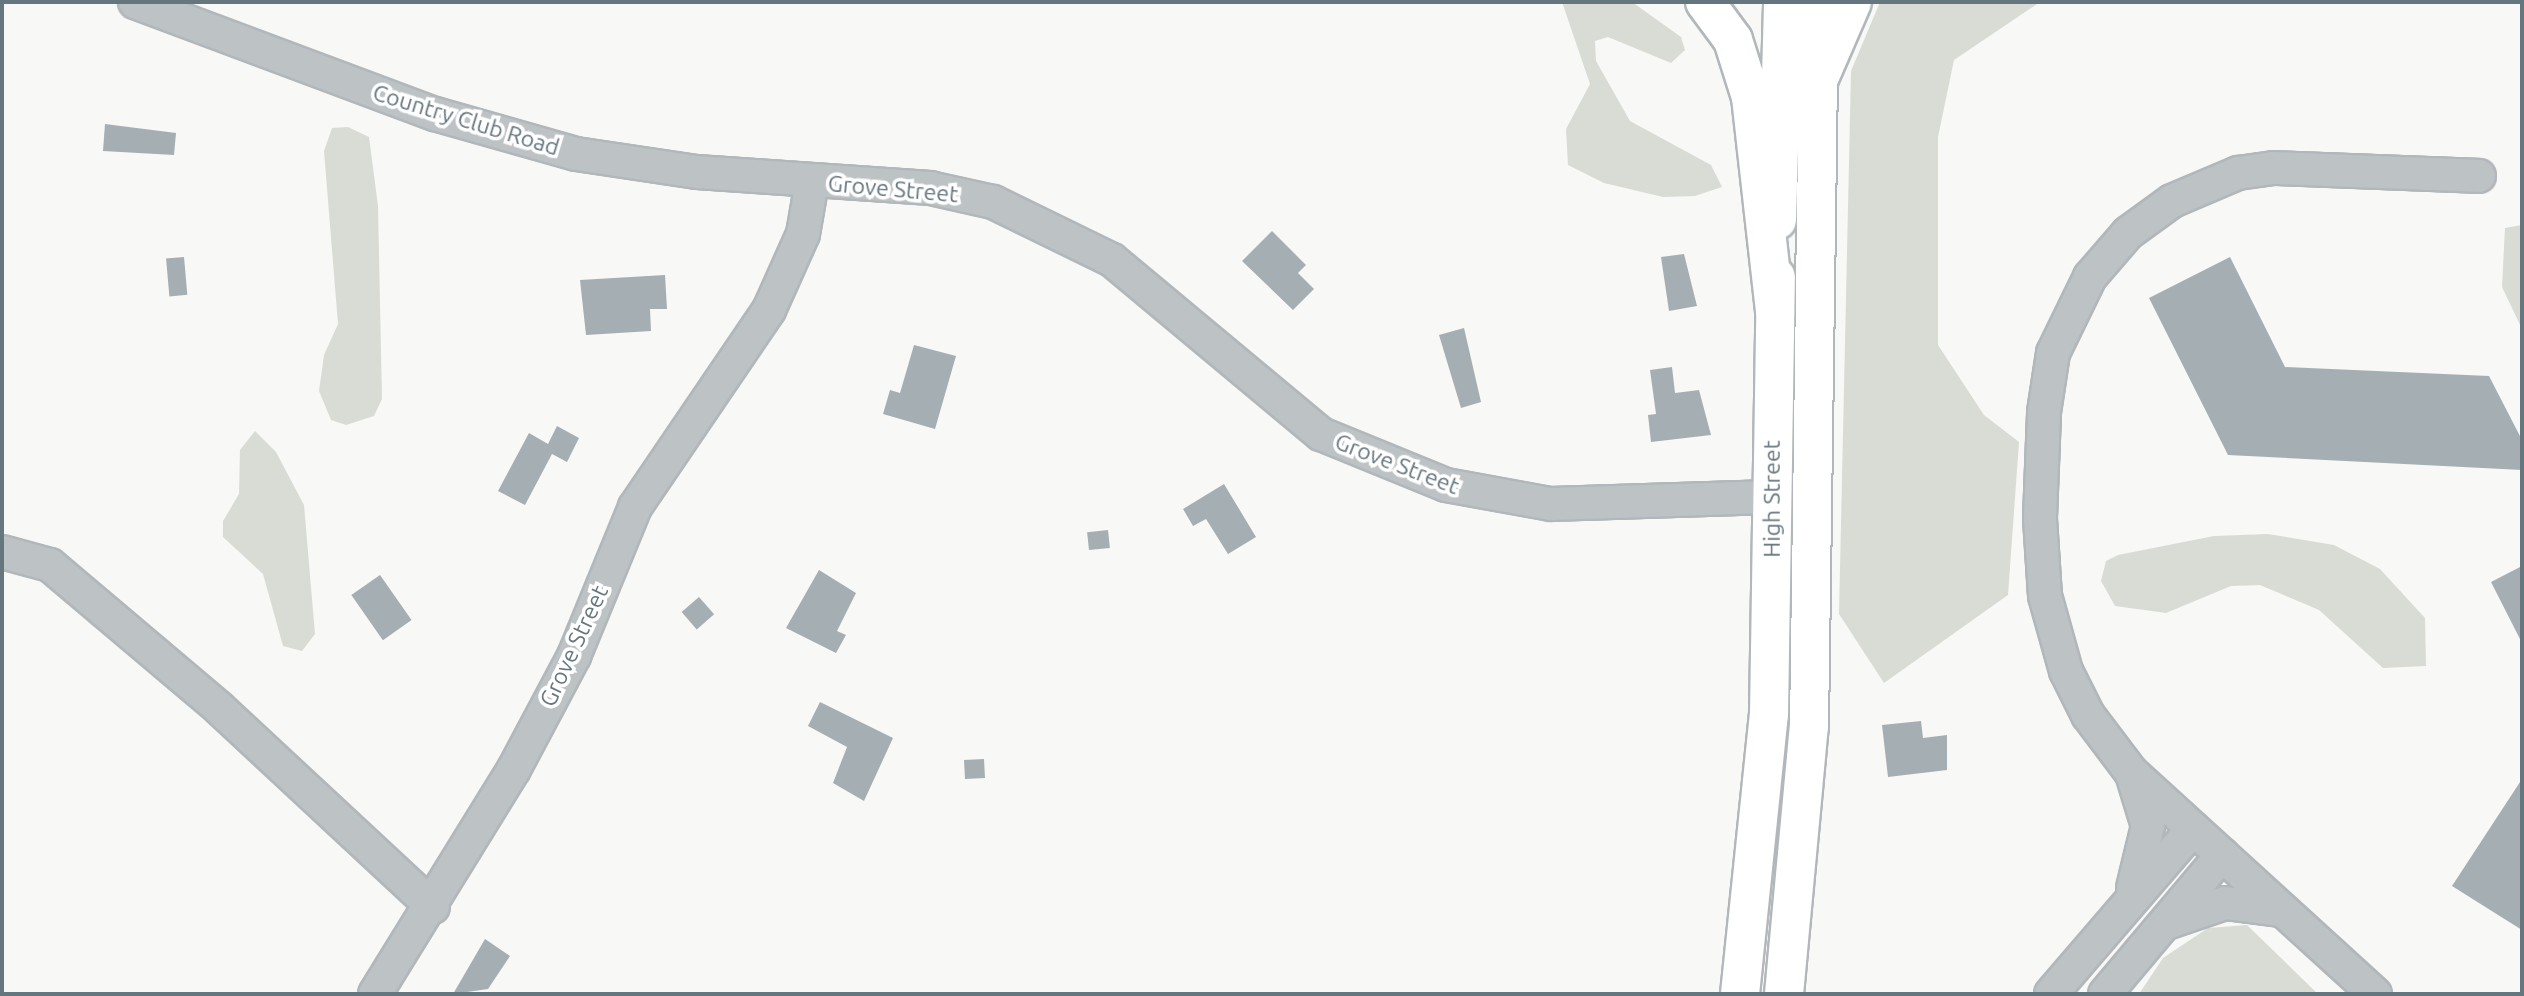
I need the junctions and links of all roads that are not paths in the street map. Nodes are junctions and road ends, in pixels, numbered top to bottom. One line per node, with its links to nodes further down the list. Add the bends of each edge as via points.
1 (135, 2): 8 (street, Country Club Road, via 521,140 610,161)
2 (1705, 2): 9 (main road, via 1733,40 1751,97)
3 (1783, 2): 9 (main road, High Street)
4 (1819, 2): 6 (main road, High Street)
5 (1852, 2): 6 (main road)
6 (1818, 83): 21 (main road, High Street, via 1809,727)
7 (2479, 176): 12 (street, via 2293,167 2238,173 2142,220 2101,262 2067,314 2053,353 2044,412 2040,517 2045,596 2071,682)
8 (811, 182): 10 (street, Grove Street, via 930,188 977,197 1054,228 1143,282 1314,430 1446,485 1551,504); 15 (street, Grove Street, via 803,234 769,310 635,507 574,656)
9 (1775, 311): 10 (main road, High Street)
10 (1771, 497): 20 (main road, High Street, via 1769,715)
11 (2, 552): 15 (street, via 50,565 219,708)
12 (2131, 772): 13 (street); 16 (street, via 2144,800 2147,842)
13 (2193, 829): 14 (street); 16 (street)
14 (2222, 855): 17 (street); 18 (street)
15 (433, 907): 19 (street, Grove Street)
16 (2123, 907): 22 (street)
17 (2282, 911): 18 (street, via 2240,902 2210,905); 24 (street)
18 (2152, 936): 23 (street)
19 (375, 994)
20 (1740, 994)
21 (1784, 994)
22 (2051, 994)
23 (2105, 994)
24 (2375, 994)

